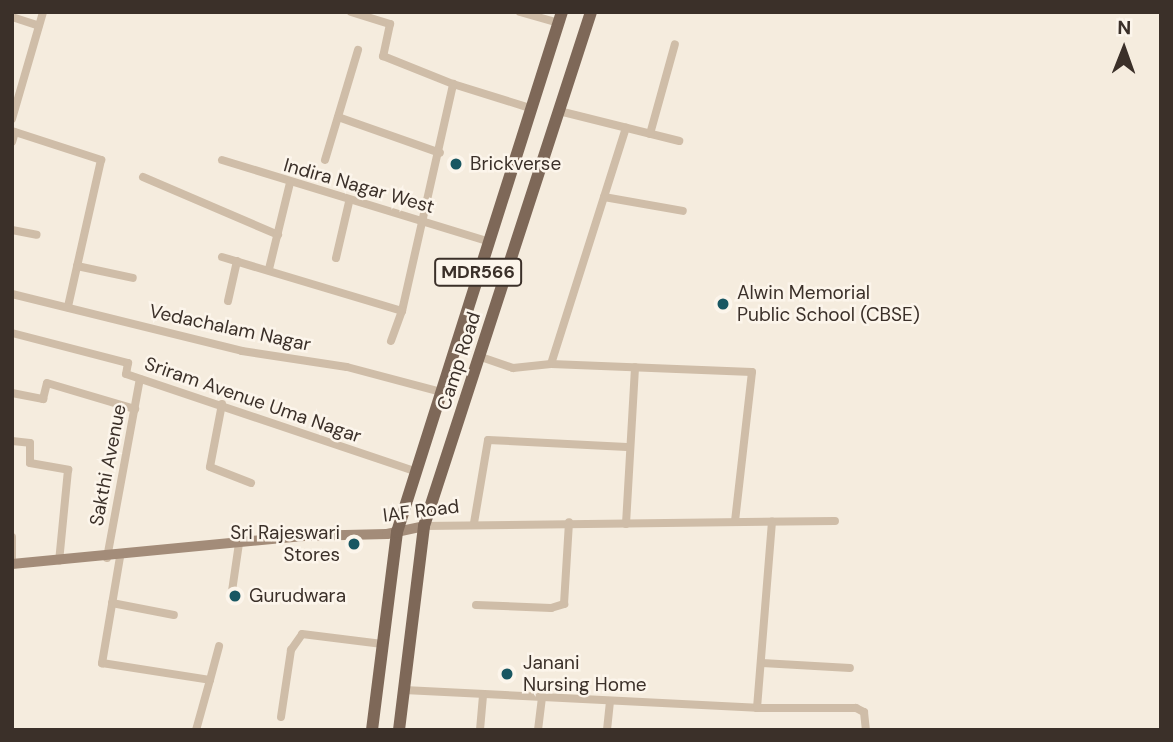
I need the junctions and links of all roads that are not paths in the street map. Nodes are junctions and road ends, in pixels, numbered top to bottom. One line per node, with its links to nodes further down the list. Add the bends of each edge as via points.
1 (43, 12): 7 (street)
2 (351, 12): 10 (street, via 390,24 383,56)
3 (520, 12): 6 (street)
4 (591, 12): 12 (main road, Camp Road / MDR566)
5 (12, 17): 7 (street)
6 (561, 18): 11 (main road, Camp Road / MDR566)
7 (39, 26): 14 (street)
8 (675, 44): 17 (street)
9 (358, 50): 13 (street)
10 (453, 84): 11 (street); 20 (street)
11 (530, 108): 32 (main road, Camp Road / MDR566)
12 (559, 111): 15 (street); 45 (main road, Camp Road / MDR566)
13 (338, 117): 20 (street); 22 (street)
14 (12, 119)
15 (626, 128): 17 (street); 25 (street)
16 (14, 131): 19 (street); 36 (street, via 101,160)
17 (650, 134): 18 (street)
18 (679, 141)
19 (12, 142)
20 (440, 153): 28 (street)
21 (222, 160): 24 (street, Indira Nagar West)
22 (325, 160)
23 (143, 177): 31 (street)
24 (290, 183): 26 (street, Indira Nagar West); 31 (street)
25 (604, 197): 27 (street); 46 (street)
26 (349, 202): 28 (street, Indira Nagar West); 34 (street)
27 (683, 211)
28 (422, 220): 32 (street, Indira Nagar West); 42 (street)
29 (12, 230): 30 (street)
30 (37, 234)
31 (278, 235): 37 (street)
32 (487, 241): 49 (main road, Camp Road / MDR566)
33 (222, 257): 35 (street)
34 (337, 258)
35 (237, 261): 37 (street); 40 (street)
36 (77, 266): 38 (street); 41 (street)
37 (269, 270): 42 (street)
38 (133, 278)
39 (12, 294): 41 (street, Vedachalam Nagar)
40 (228, 300)
41 (68, 307): 49 (street, Vedachalam Nagar, via 242,351 347,367)
42 (402, 311): 44 (street)
43 (12, 333): 48 (street, Sriram Avenue Uma Nagar, via 128,363 125,374)
44 (391, 341)
45 (481, 357): 46 (street, via 513,368); 63 (main road, Camp Road / MDR566)
46 (551, 364): 47 (street)
47 (635, 368): 54 (street); 59 (street, via 752,372)
48 (140, 379): 51 (street, Sriram Avenue Uma Nagar); 52 (street, Sakthi Avenue)
49 (441, 392): 55 (main road, Camp Road / MDR566)
50 (12, 393): 52 (street, via 43,399 47,383)
51 (222, 404): 55 (street, Sriram Avenue Uma Nagar); 56 (street, via 210,467)
52 (135, 409): 68 (street, Sakthi Avenue)
53 (12, 441): 69 (street, via 30,443 30,463 68,470)
54 (627, 447): 61 (street, via 488,440); 62 (street)
55 (415, 471): 64 (main road, Camp Road / MDR566)
56 (251, 484)
57 (835, 520): 60 (street, IAF Road)
58 (569, 522): 61 (street, IAF Road); 62 (street, IAF Road); 73 (street, via 564,604 551,608)
59 (734, 522): 60 (street, IAF Road); 62 (street, IAF Road)
60 (772, 522): 77 (street)
61 (474, 523): 63 (street, IAF Road)
62 (626, 524)
63 (424, 526): 64 (street, IAF Road); 80 (main road, Camp Road / MDR566)
64 (397, 533): 66 (street, IAF Road); 75 (main road, Camp Road / MDR566)
65 (12, 537): 70 (street)
66 (239, 543): 67 (street, IAF Road); 71 (street)
67 (120, 557): 68 (street, IAF Road); 72 (street)
68 (107, 558): 69 (street, IAF Road)
69 (59, 561): 70 (street, IAF Road)
70 (12, 562)
71 (231, 598)
72 (112, 603): 74 (street); 79 (street, via 102,663)
73 (477, 605)
74 (174, 615)
75 (382, 644): 85 (street, via 302,634 291,650); 87 (main road, Camp Road / MDR566)
76 (219, 646): 79 (street)
77 (761, 663): 78 (street); 84 (street)
78 (850, 668)
79 (209, 680): 86 (street)
80 (404, 691): 81 (street); 88 (main road, Camp Road / MDR566)
81 (483, 695): 82 (street); 89 (street)
82 (542, 698): 83 (street); 90 (street)
83 (610, 702): 84 (street); 91 (street)
84 (757, 708): 92 (street, via 856,708 864,712)
85 (281, 717)
86 (196, 730)
87 (372, 730)
88 (399, 730)
89 (480, 730)
90 (538, 730)
91 (607, 730)
92 (866, 730)

